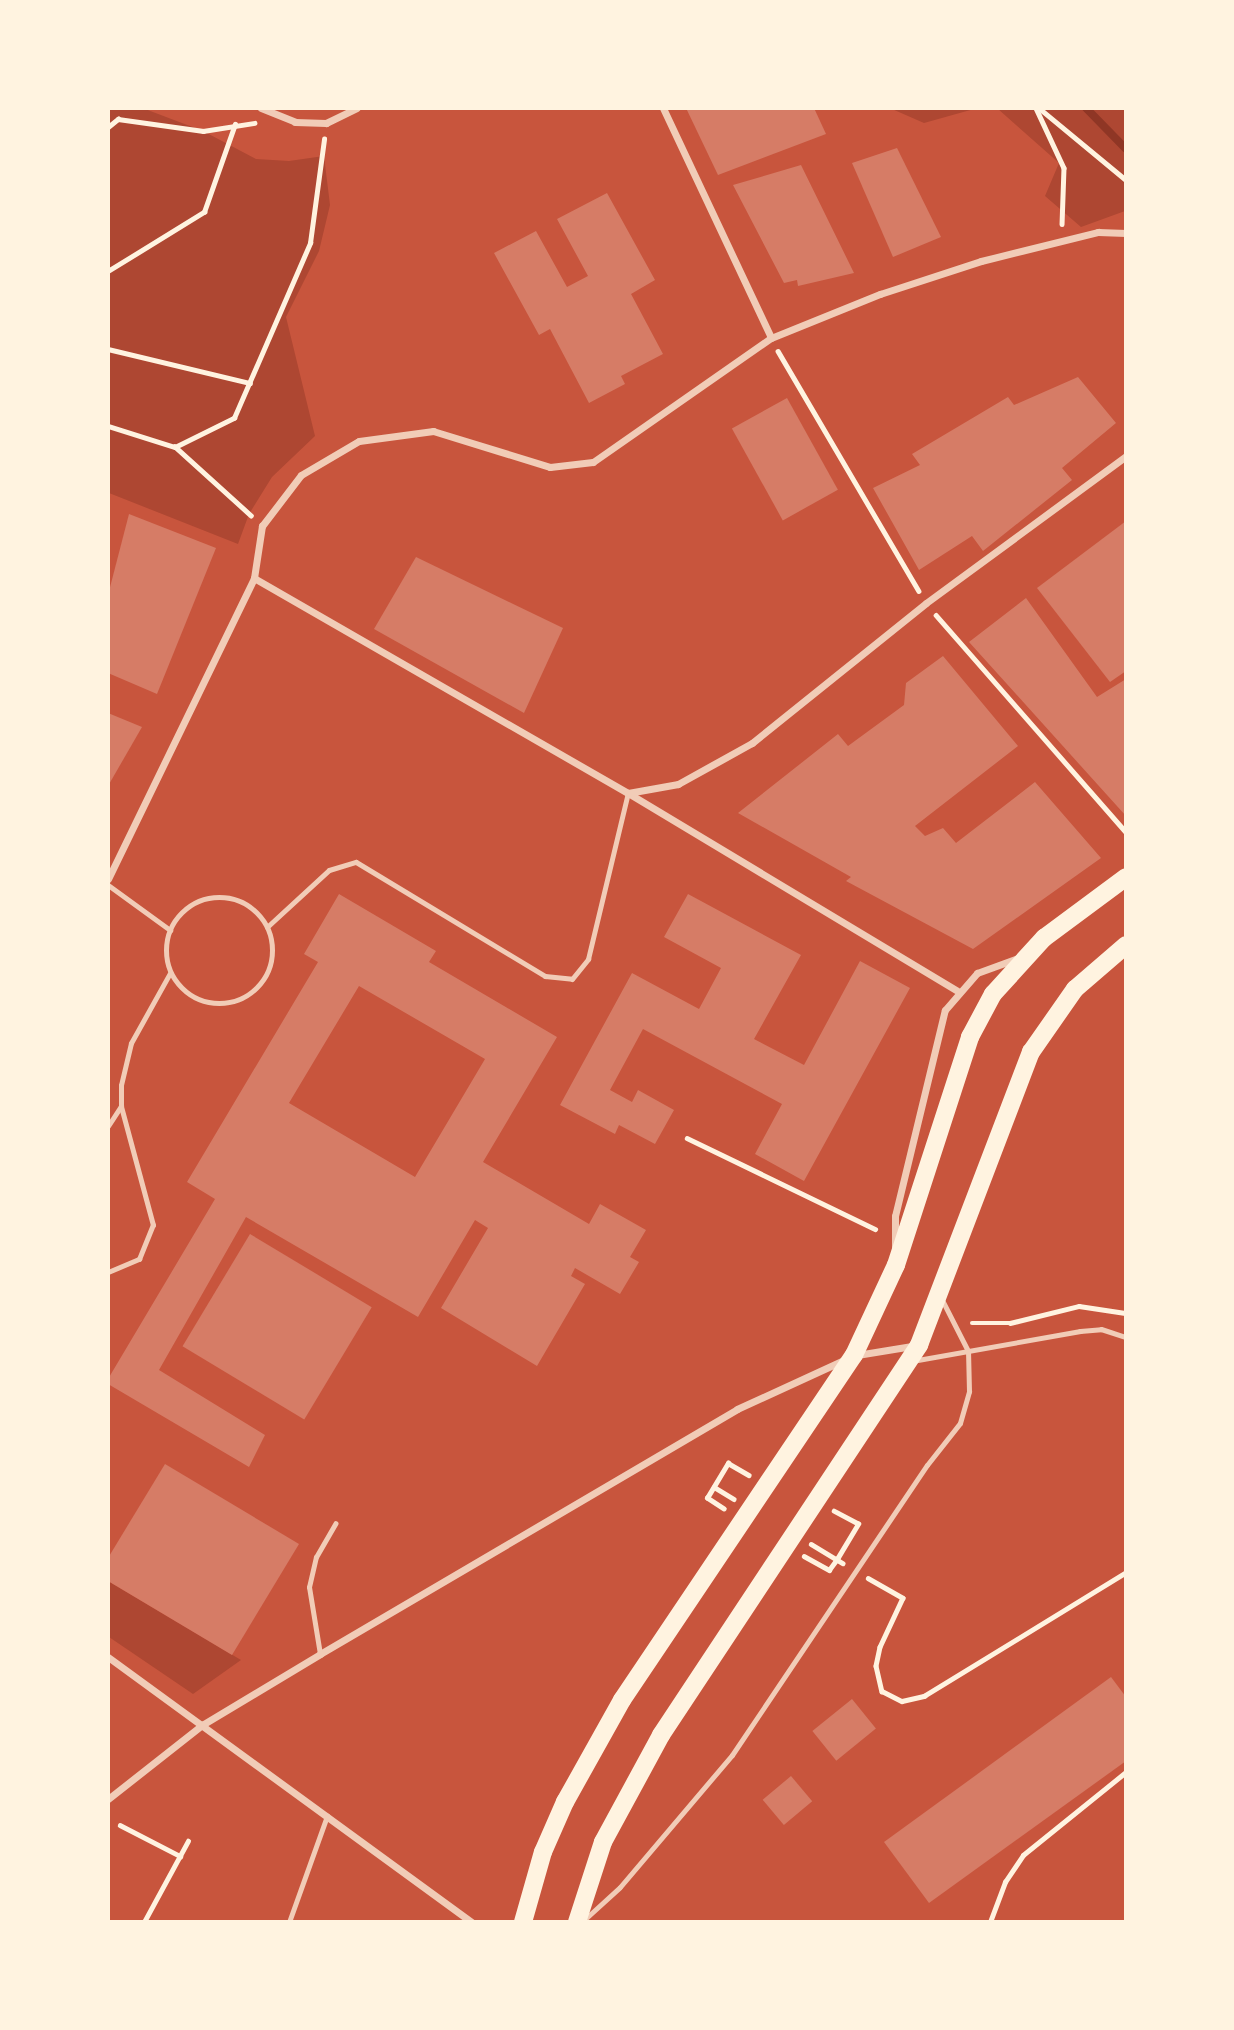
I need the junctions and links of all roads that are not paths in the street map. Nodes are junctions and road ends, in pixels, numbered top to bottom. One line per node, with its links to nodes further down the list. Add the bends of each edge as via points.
1 (261, 108): 2 (street, via 286,120 326,122)
2 (357, 108)
3 (663, 108): 5 (street)
4 (1125, 233): 5 (street, via 1098,232 1064,239 905,285)
5 (771, 338): 7 (street, via 593,462 550,467 432,431 359,441 301,475 262,526)
6 (1125, 456): 8 (street, via 926,603 733,755 678,784)
7 (254, 578): 8 (street); 10 (street)
8 (628, 793): 12 (lane, via 588,959 572,979 545,976 356,863 329,870); 17 (street)
9 (1125, 877): 15 (main road, via 1074,912)
10 (108, 879)
11 (108, 885): 13 (lane)
12 (267, 927): 13 (lane, via 246,905 217,897 189,906); 16 (lane, via 269,968 242,998 229,1003 201,1001 178,985)
13 (170, 930): 16 (lane, via 165,950)
14 (1125, 945): 22 (main road, via 1075,989 1031,1052 999,1128)
15 (1025, 956): 17 (street, via 977,973); 20 (main road, via 993,994 970,1037)
16 (170, 973): 18 (lane, via 131,1043)
17 (957, 991): 20 (street, via 938,1031 895,1216)
18 (121, 1106): 19 (lane); 21 (lane, via 153,1225 139,1259)
19 (108, 1126)
20 (896, 1265): 26 (main road)
21 (108, 1272)
22 (941, 1297): 24 (main road); 25 (lane)
23 (1125, 1337): 25 (lane, via 1101,1329)
24 (919, 1345): 26 (street); 27 (main road)
25 (968, 1351): 27 (lane); 37 (lane, via 969,1391 960,1423 732,1755 620,1887)
26 (853, 1355): 29 (street, via 737,1409); 36 (main road, via 622,1700 565,1802 543,1852)
27 (909, 1362): 37 (main road, via 655,1745 603,1842)
28 (336, 1523): 29 (lane, via 316,1557 309,1587)
29 (320, 1654): 31 (street)
30 (108, 1657): 31 (street)
31 (202, 1725): 32 (street); 33 (street)
32 (108, 1799)
33 (327, 1816): 34 (lane); 35 (street)
34 (289, 1922)
35 (472, 1922)
36 (523, 1922)
37 (580, 1922)

